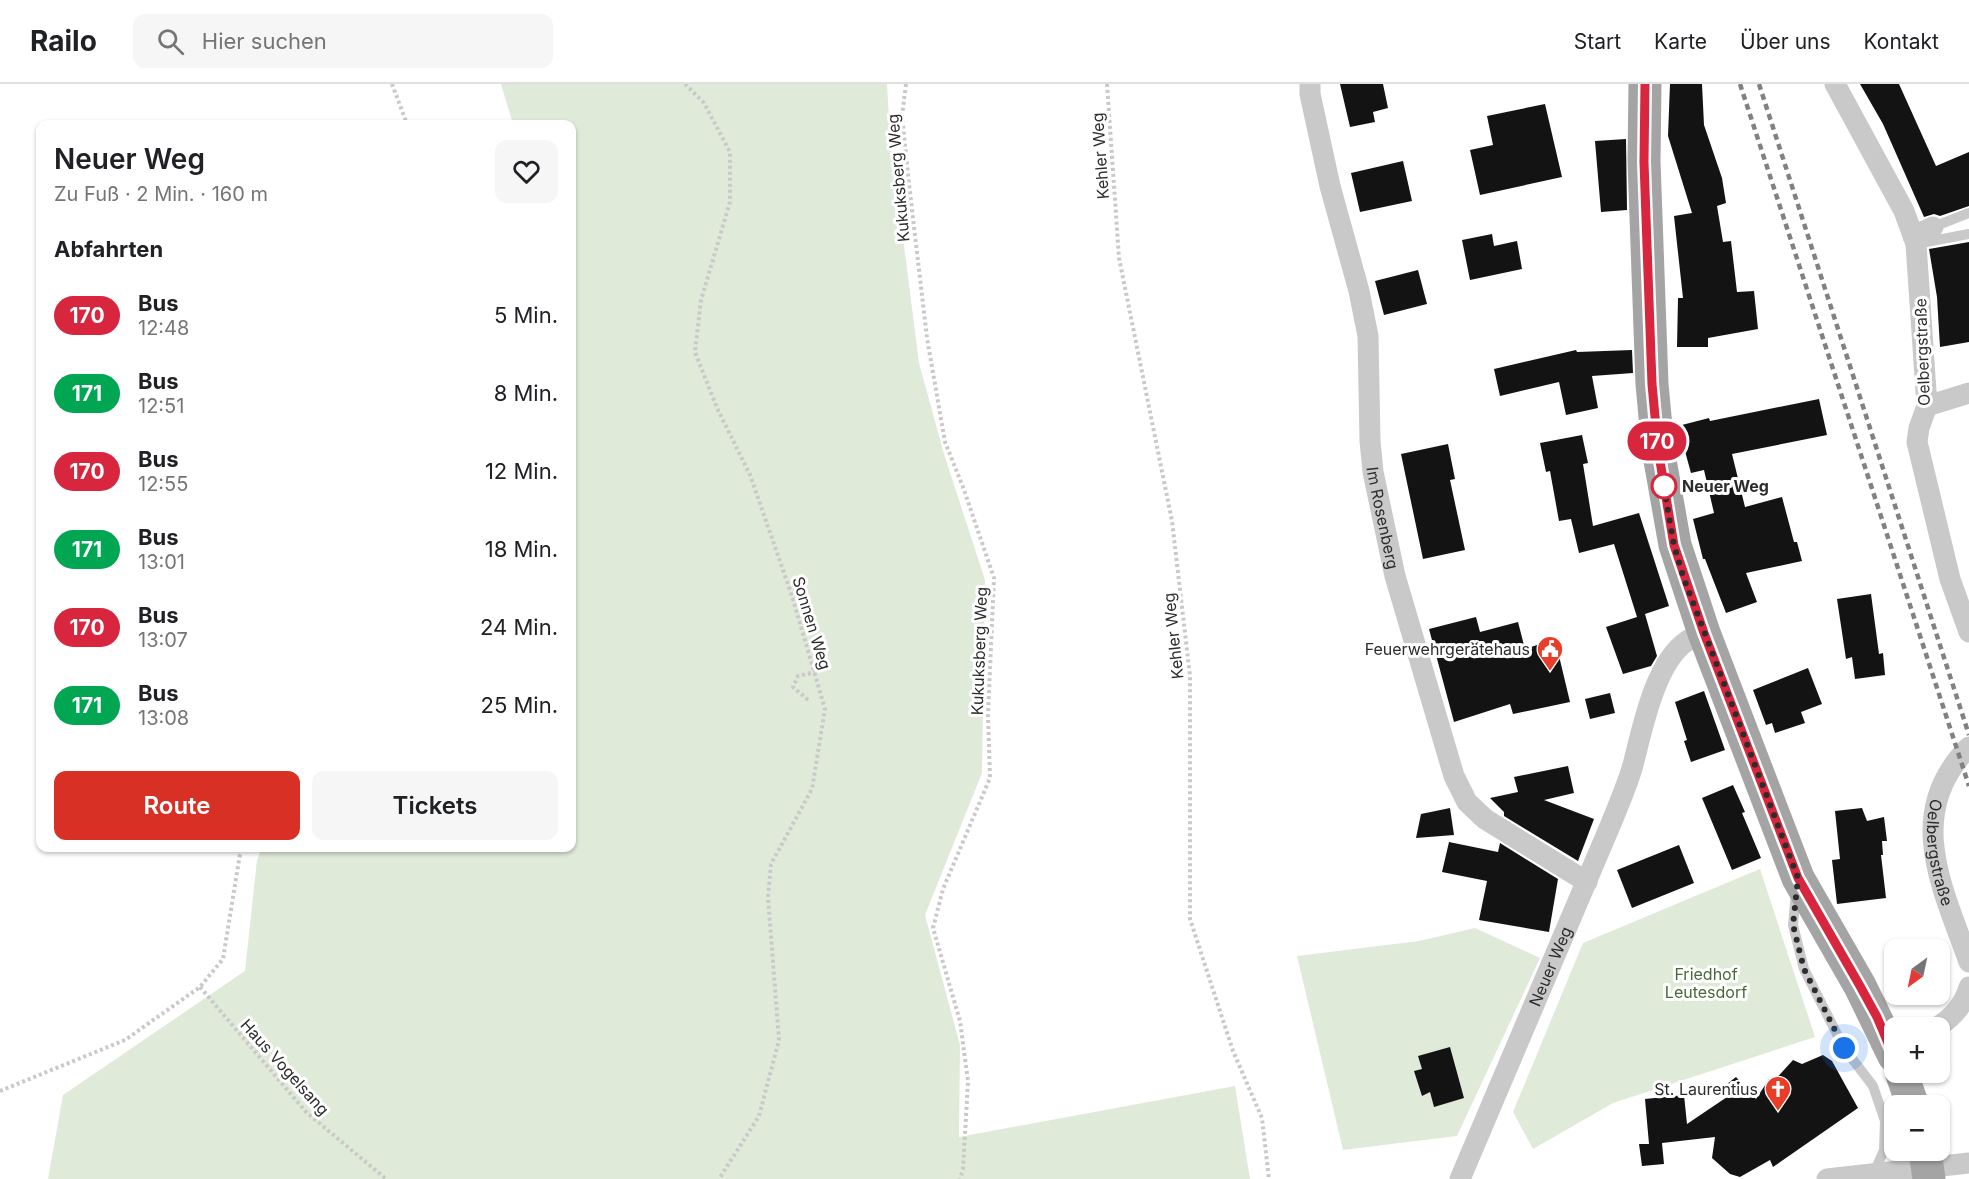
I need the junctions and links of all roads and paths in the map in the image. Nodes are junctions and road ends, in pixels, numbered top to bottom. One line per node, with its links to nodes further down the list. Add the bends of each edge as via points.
1 (392, 84): 8 (path)
2 (685, 84): 17 (path, Sonnen Weg, via 704,104 730,152 730,202 701,300 695,352 750,475)
3 (906, 84): 34 (path, Kukuksberg Weg, via 902,116 909,184 927,338 945,442 994,578 988,715 990,778 943,889 933,928 960,1021 968,1081)
4 (1107, 84): 35 (path, Kehler Weg, via 1119,258 1172,521 1190,676 1190,919 1233,1051 1263,1118)
5 (1310, 84): 22 (street, Im Rosenberg, via 1330,186 1368,336 1373,472 1395,576 1450,766 1467,802 1485,819)
6 (1645, 84): 16 (main road, via 1644,162 1658,449 1674,545)
7 (1835, 84): 12 (street, Oelbergstraße, via 1904,211)
8 (406, 120)
9 (1969, 213): 10 (lane)
10 (1933, 227): 12 (street)
11 (1969, 234): 12 (lane)
12 (1914, 239): 14 (street, Oelbergstraße)
13 (1969, 393): 14 (street)
14 (1928, 406): 15 (street, Oelbergstraße, via 1917,442 1950,579)
15 (1969, 632)
16 (1704, 633): 21 (main road); 22 (street, Neuer Weg, via 1687,641 1673,655 1654,691 1632,768)
17 (814, 672): 18 (path, via 798,676 793,687); 33 (path, Sonnen Weg, via 825,709 812,789 771,864 768,897 779,1040 759,1116)
18 (808, 700)
19 (1969, 747): 23 (street, Oelbergstraße, via 1941,790 1932,830 1937,872)
20 (240, 852): 24 (path, via 223,959)
21 (1798, 878): 27 (main road); 31 (lane, via 1793,925 1804,969 1844,1048 1873,1086 1885,1121 1884,1150)
22 (1587, 882): 36 (street, Neuer Weg)
23 (1969, 962)
24 (200, 987): 28 (path, via 125,1041); 32 (path, Haus Vogelsang, via 306,1112)
25 (1969, 987): 26 (street)
26 (1950, 1018)
27 (1884, 1034)
28 (0, 1091)
29 (1969, 1163): 30 (street)
30 (1928, 1166): 31 (street)
31 (1875, 1173): 37 (street)
32 (386, 1179)
33 (719, 1179)
34 (960, 1179)
35 (1269, 1179)
36 (1460, 1179)
37 (1827, 1179)

